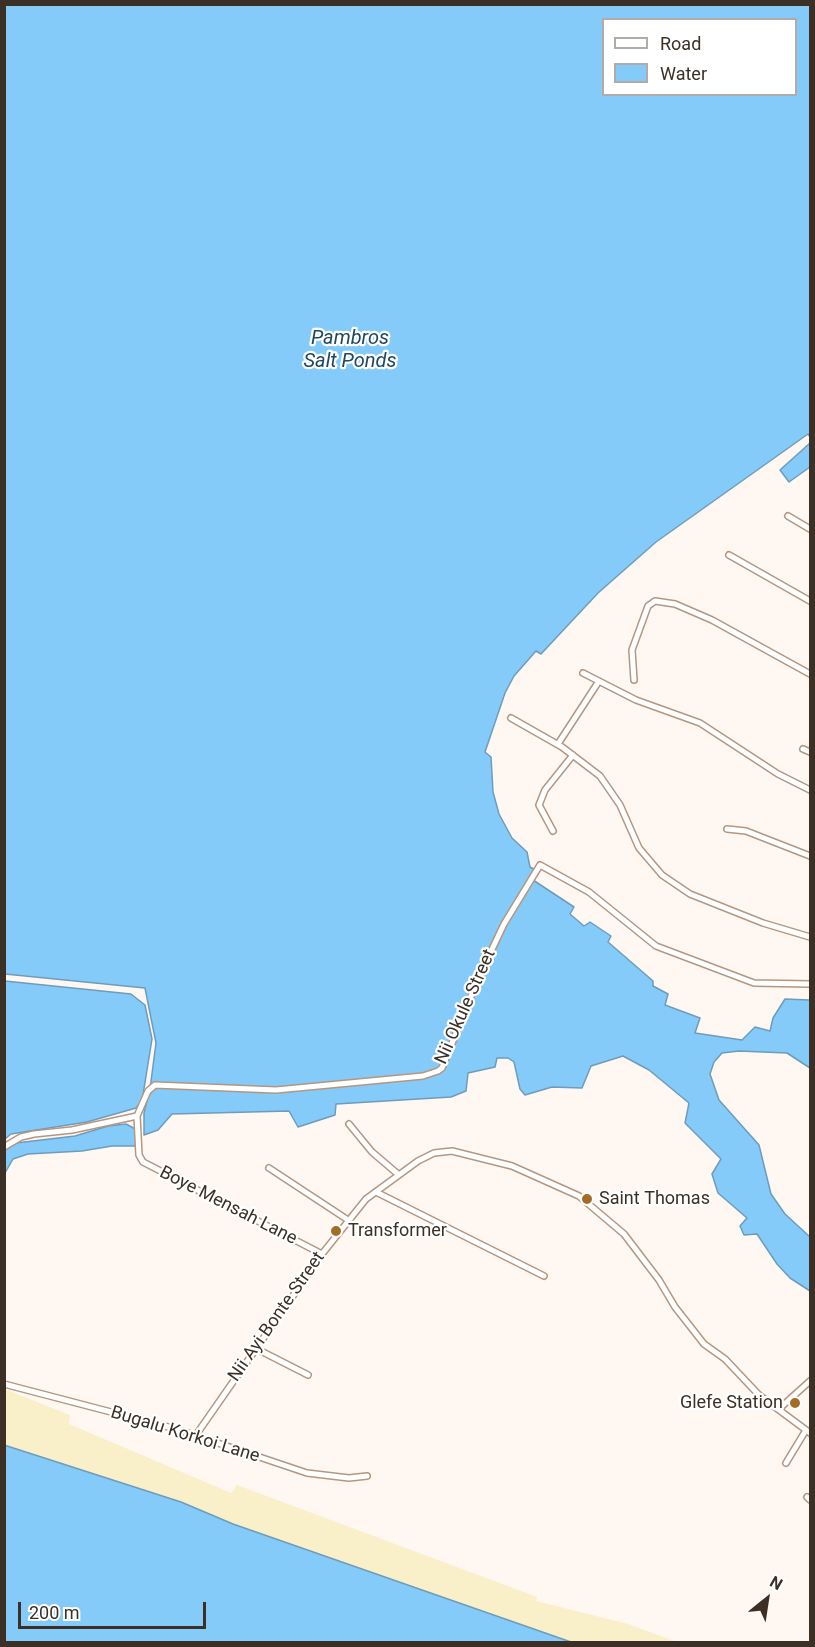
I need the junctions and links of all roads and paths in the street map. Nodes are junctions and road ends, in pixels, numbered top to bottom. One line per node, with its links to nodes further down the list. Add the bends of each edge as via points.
1 (788, 516): 2 (street)
2 (810, 528)
3 (729, 555): 4 (street)
4 (810, 601)
5 (583, 673): 8 (street)
6 (810, 674): 7 (street, via 712,620 675,604 656,602 648,606 632,650)
7 (634, 680)
8 (599, 681): 10 (street); 14 (street, via 663,712 700,723)
9 (511, 717): 10 (street)
10 (558, 744): 13 (street)
11 (803, 749): 12 (street)
12 (810, 752)
13 (573, 755): 16 (street, via 545,790 539,806); 18 (street, via 600,776 620,805 639,848 662,875 690,894)
14 (810, 790)
15 (727, 829): 17 (street, via 746,831)
16 (554, 831)
17 (810, 856)
18 (810, 937)
19 (810, 984): 20 (street, Nii Okule Street, via 754,983 656,946 589,892 540,864 504,924 442,1068 423,1076 276,1090 155,1085 148,1091)
20 (137, 1116): 22 (street, via 28,1136); 27 (street, Boye Mensah Lane, via 139,1155 143,1162)
21 (350, 1124): 24 (street, via 372,1152)
22 (4, 1147)
23 (269, 1168): 26 (street)
24 (399, 1175): 25 (street, Nii Ayi Bonte Street); 33 (street, Nii Ayi Bonte Street, via 434,1153 452,1151 512,1166 579,1196 624,1234 704,1344 725,1359 759,1395)
25 (376, 1192): 26 (street, Nii Ayi Bonte Street); 28 (street)
26 (348, 1220): 27 (street, Nii Ayi Bonte Street)
27 (322, 1254): 29 (street, Nii Ayi Bonte Street)
28 (544, 1276)
29 (255, 1348): 30 (street); 35 (street, Nii Ayi Bonte Street)
30 (308, 1375)
31 (810, 1381): 33 (street)
32 (4, 1384): 35 (street, Bugalu Korkoi Lane)
33 (780, 1408): 34 (street, Nii Ayi Bonte Street)
34 (808, 1432): 36 (street)
35 (196, 1435): 37 (street, Bugalu Korkoi Lane, via 307,1473)
36 (786, 1463)
37 (367, 1476)

